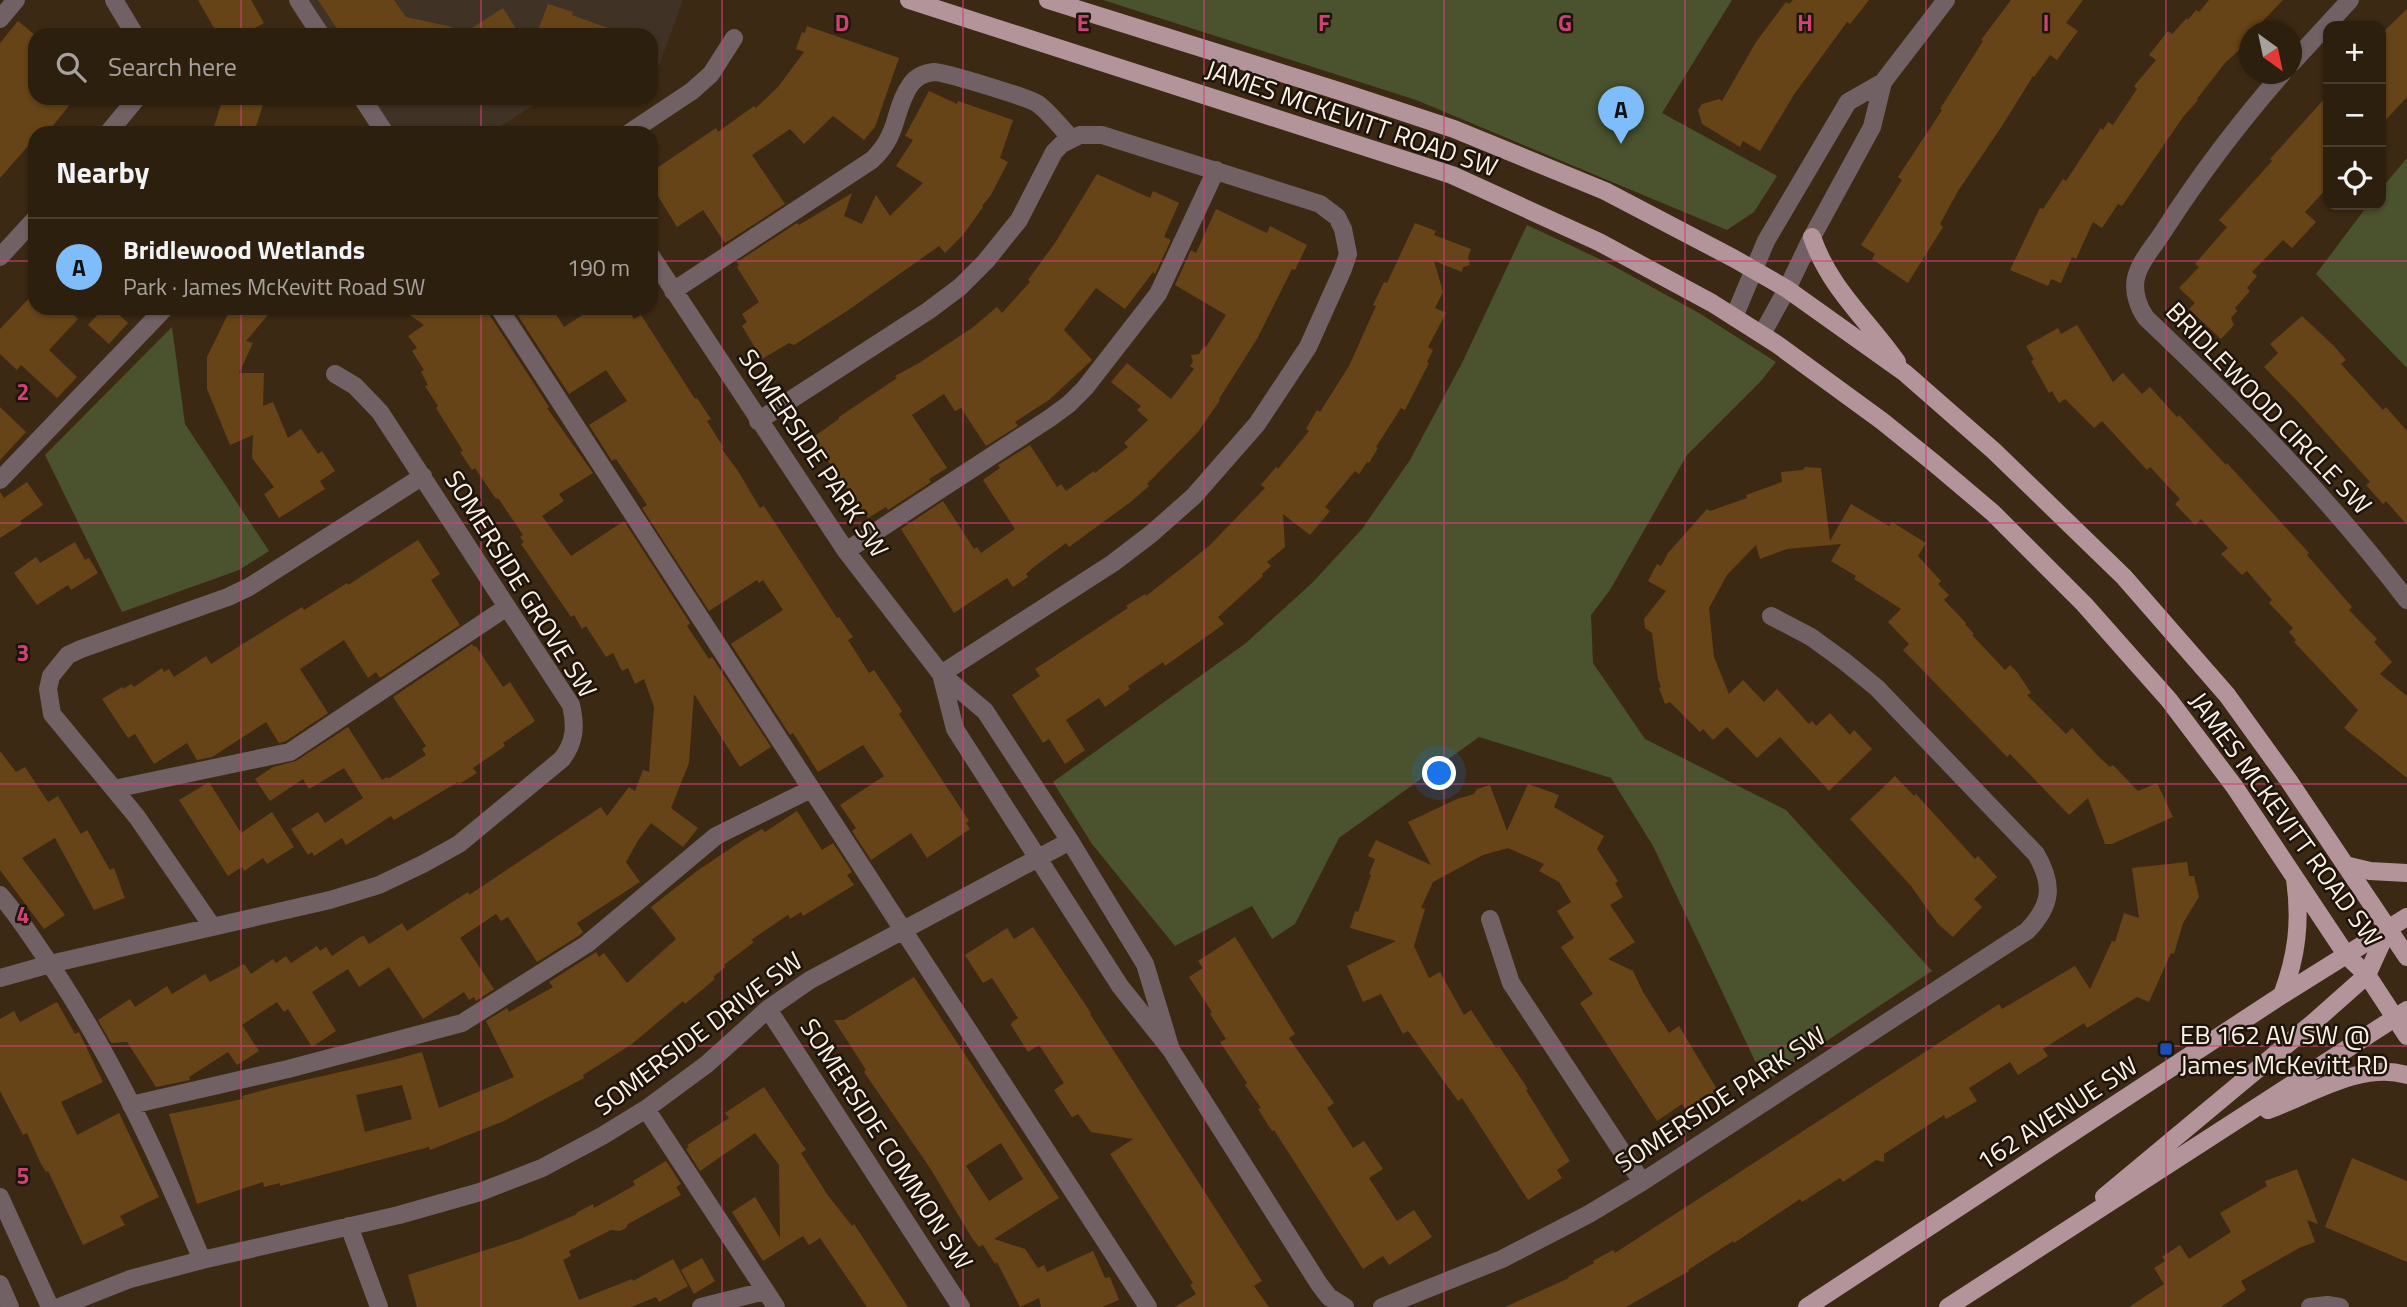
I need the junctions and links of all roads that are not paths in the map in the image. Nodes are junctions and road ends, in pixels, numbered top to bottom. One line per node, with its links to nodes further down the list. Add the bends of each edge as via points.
1 (16, 0): 8 (street)
2 (114, 0): 9 (street)
3 (298, 0): 10 (street)
4 (909, 0): 31 (main road, JAMES MCKEVITT ROAD SW, via 1452,175 1599,242)
5 (1048, 0): 26 (main road, JAMES MCKEVITT ROAD SW, via 1454,129 1605,191)
6 (1946, 0): 13 (street)
7 (2350, 0): 12 (street)
8 (0, 19)
9 (131, 28)
10 (316, 28)
11 (734, 38): 19 (street, via 702,83)
12 (2302, 51)
13 (1883, 82): 23 (street, via 1872,127); 26 (street, via 1848,102 1766,241)
14 (2273, 84): 39 (street, BRIDLEWOOD CIRCLE SW, via 2140,267 2138,303 2146,318 2238,406 2329,505)
15 (131, 105): 17 (street)
16 (366, 105): 18 (street)
17 (114, 126)
18 (380, 126)
19 (639, 126)
20 (1072, 139): 21 (street, via 1102,135); 28 (street, via 1037,102 944,73 927,73 911,85 893,133 872,160); 35 (street, via 1054,152 1019,220 960,286)
21 (1216, 170): 38 (street, via 1158,294 1085,388 1050,418); 42 (street, via 1320,204 1337,217 1348,254 1308,346 1257,424 1194,496 1113,563)
22 (28, 227): 24 (street)
23 (1812, 237): 27 (street); 33 (main road, via 1831,279)
24 (0, 257)
25 (658, 267): 28 (street, SOMERSIDE PARK SW)
26 (1754, 270): 27 (main road, JAMES MCKEVITT ROAD SW); 31 (street)
27 (1787, 289): 32 (street); 33 (main road, JAMES MCKEVITT ROAD SW)
28 (673, 291): 35 (street, SOMERSIDE PARK SW)
29 (157, 315): 37 (street)
30 (504, 315): 44 (street)
31 (1734, 317): 32 (main road, JAMES MCKEVITT ROAD SW)
32 (1762, 334): 48 (main road, JAMES MCKEVITT ROAD SW, via 1934,463 1992,512 2075,594 2169,700)
33 (1905, 373): 47 (main road, JAMES MCKEVITT ROAD SW, via 1994,451 2141,596 2227,695)
34 (335, 374): 36 (street, via 355,386 380,412)
35 (758, 421): 38 (street, SOMERSIDE PARK SW)
36 (423, 476): 40 (street, SOMERSIDE GROVE SW); 43 (street, SOMERSIDE GROVE SW, via 249,587 68,655 51,677 52,714)
37 (0, 480)
38 (846, 551): 42 (street, SOMERSIDE PARK SW)
39 (2407, 600)
40 (507, 607): 43 (street, via 290,752); 53 (street, SOMERSIDE GROVE SW, via 571,705 574,737 562,759 459,844 423,864 330,900)
41 (1771, 616): 71 (street, SOMERSIDE PARK SW, via 1811,637 1877,688 2036,854 2048,878 2048,900 2027,931)
42 (941, 674): 45 (street, SOMERSIDE PARK SW, via 985,711); 46 (street, SOMERSIDE PARK SW, via 955,729)
43 (114, 789): 53 (street, SOMERSIDE GROVE SW)
44 (811, 789): 54 (street); 68 (street, via 716,836 587,944 462,1023)
45 (1070, 841): 46 (street, SOMERSIDE DRIVE SW); 66 (street, SOMERSIDE PARK SW, via 1146,964)
46 (1037, 858): 54 (street, SOMERSIDE DRIVE SW); 66 (street, SOMERSIDE PARK SW, via 1120,986)
47 (2345, 864): 49 (main road); 55 (main road, JAMES MCKEVITT ROAD SW)
48 (2294, 872): 56 (main road, JAMES MCKEVITT ROAD SW); 62 (main road, via 2297,944)
49 (2407, 873)
50 (0, 895): 58 (street)
51 (2407, 917): 55 (main road, 162 AVENUE SW)
52 (1490, 919): 71 (street, via 1511,983)
53 (212, 926): 58 (street, SOMERSIDE GROVE SW)
54 (902, 929): 63 (street, SOMERSIDE DRIVE SW, via 810,979); 86 (street)
55 (2388, 929): 56 (main road, 162 AVENUE SW); 57 (main road, JAMES MCKEVITT ROAD SW); 59 (main road)
56 (2347, 956): 59 (main road, JAMES MCKEVITT ROAD SW); 62 (main road, 162 AVENUE SW)
57 (2407, 957)
58 (50, 964): 60 (street, SOMERSIDE GROVE SW); 68 (street)
59 (2367, 975): 64 (main road, JAMES MCKEVITT ROAD SW); 74 (main road)
60 (0, 978)
61 (2407, 994): 64 (main road)
62 (2283, 995): 88 (main road, 162 AVENUE SW)
63 (768, 1009): 69 (street, SOMERSIDE DRIVE SW); 85 (street, SOMERSIDE COMMON SW)
64 (2401, 1015): 65 (main road, JAMES MCKEVITT ROAD SW); 70 (main road)
65 (2407, 1037)
66 (1171, 1050): 78 (street, SOMERSIDE PARK SW, via 1319,1284)
67 (2407, 1075): 70 (main road, via 2387,1072 2340,1081)
68 (131, 1105): 75 (street)
69 (646, 1109): 73 (street, SOMERSIDE DRIVE SW, via 542,1168 480,1192); 77 (street)
70 (2239, 1121): 74 (main road)
71 (1642, 1182): 87 (street, SOMERSIDE PARK SW, via 1502,1259)
72 (0, 1197): 80 (street)
73 (349, 1226): 75 (street, SOMERSIDE DRIVE SW); 82 (street)
74 (2061, 1233): 89 (main road)
75 (202, 1260): 81 (street, SOMERSIDE DRIVE SW, via 130,1279)
76 (0, 1284): 79 (street)
77 (765, 1291): 83 (street); 84 (street)
78 (1338, 1306)
79 (10, 1307)
80 (50, 1307)
81 (58, 1307)
82 (379, 1307)
83 (701, 1307)
84 (776, 1307)
85 (961, 1307)
86 (1148, 1307)
87 (1382, 1307)
88 (1807, 1307)
89 (1948, 1307)
90 (2310, 1307): 91 (street)
91 (2340, 1307)

